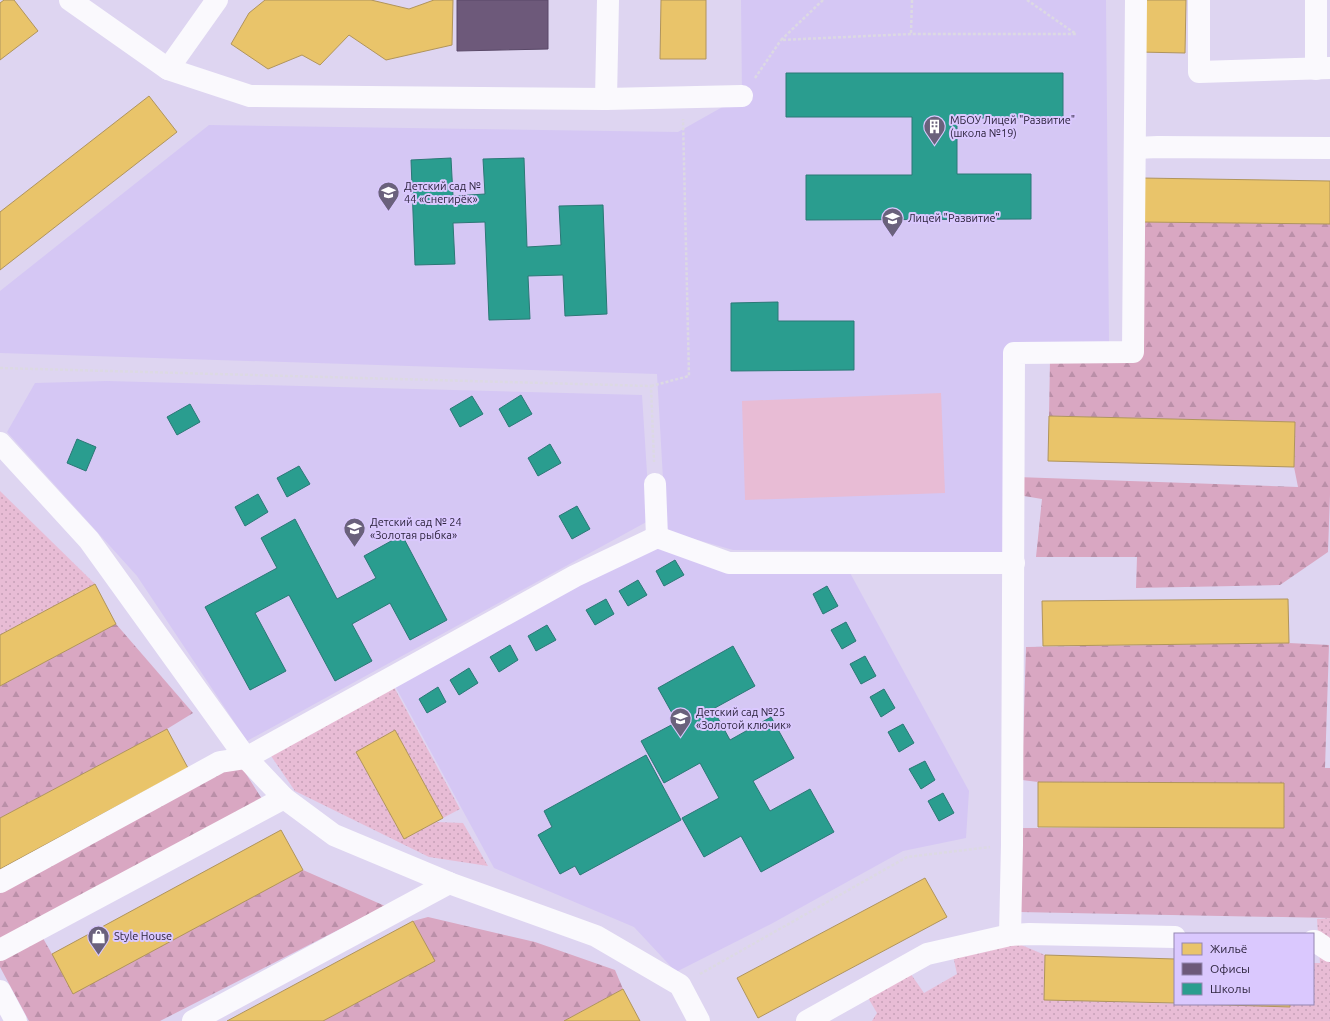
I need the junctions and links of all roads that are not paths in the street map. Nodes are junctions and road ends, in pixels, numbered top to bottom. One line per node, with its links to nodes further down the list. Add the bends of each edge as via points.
1 (70, 0): 7 (street)
2 (217, 0): 7 (street)
3 (608, 0): 10 (street)
4 (1136, 0): 11 (street)
5 (1199, 0): 8 (street, via 1199,72)
6 (1316, 0): 8 (street)
7 (168, 69): 10 (street, via 250,96)
8 (1323, 69)
9 (742, 96): 10 (street)
10 (606, 99)
11 (1135, 148): 12 (street); 16 (street, via 1133,352 1014,353)
12 (1330, 148)
13 (0, 443): 17 (street, via 89,540)
14 (655, 484): 15 (street)
15 (657, 537): 16 (street, via 729,563); 17 (street, via 575,576)
16 (1014, 563): 21 (street)
17 (246, 758): 18 (street); 19 (street, via 220,762)
18 (284, 798): 20 (street, via 334,835); 24 (street)
19 (0, 882)
20 (449, 883): 27 (street, via 596,936 680,985); 29 (street)
21 (1010, 935): 22 (street); 30 (street, via 927,954)
22 (1174, 938)
23 (1314, 941): 25 (street)
24 (0, 950)
25 (1330, 951)
26 (0, 991): 28 (street)
27 (695, 1020)
28 (16, 1021)
29 (193, 1021)
30 (807, 1021)

